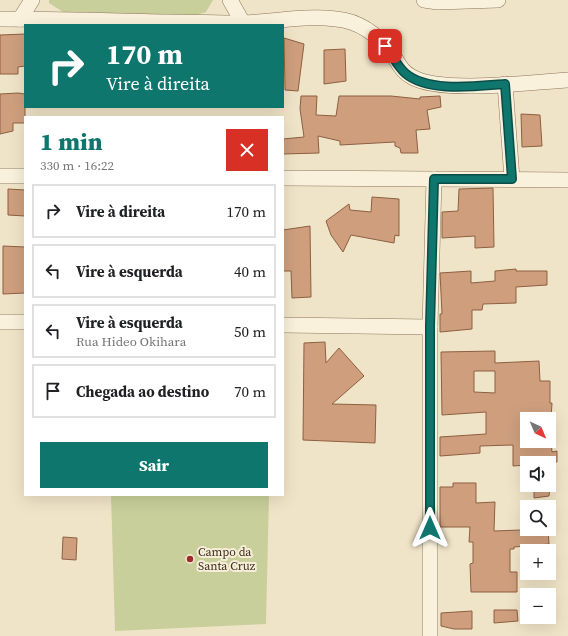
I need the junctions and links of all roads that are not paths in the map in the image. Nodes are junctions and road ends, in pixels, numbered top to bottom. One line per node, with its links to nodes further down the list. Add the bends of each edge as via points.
1 (230, 0): 7 (street)
2 (424, 0): 3 (street)
3 (498, 0)
4 (28, 1): 6 (street)
5 (0, 19): 6 (street)
6 (20, 19): 7 (street)
7 (243, 23): 9 (street, via 309,18 353,22 363,26 378,38 399,66 421,82 453,86)
8 (568, 80): 9 (street)
9 (505, 84): 14 (street)
10 (0, 176): 11 (street)
11 (24, 176)
12 (284, 178): 13 (street)
13 (434, 179): 14 (street); 19 (street)
14 (512, 179): 15 (street)
15 (568, 180)
16 (0, 322): 17 (street)
17 (24, 322)
18 (284, 325): 19 (street)
19 (430, 326): 20 (street)
20 (430, 636)

